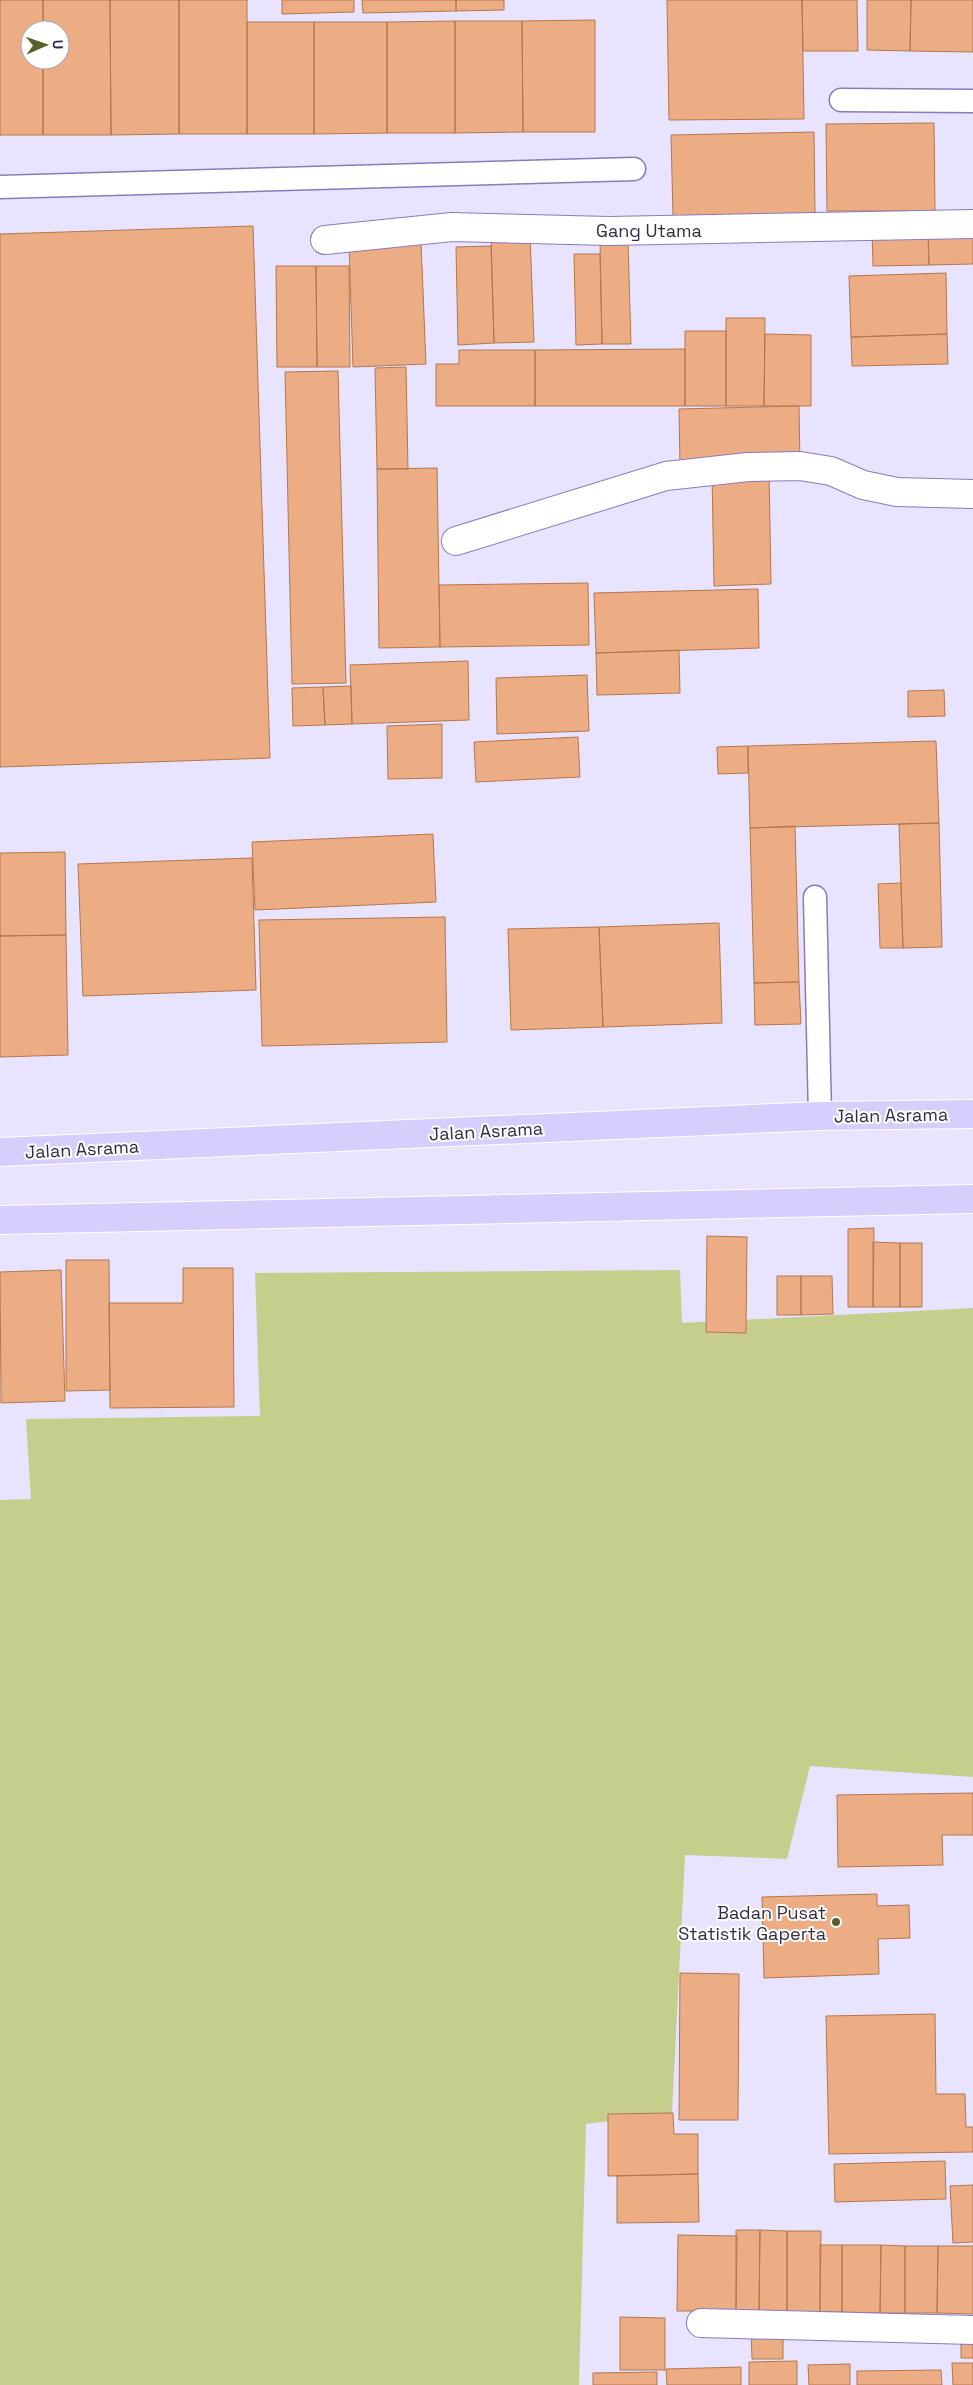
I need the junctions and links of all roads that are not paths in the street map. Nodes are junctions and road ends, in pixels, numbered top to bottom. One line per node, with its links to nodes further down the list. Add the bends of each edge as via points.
1 (840, 100): 2 (lane)
2 (973, 101)
3 (634, 169): 4 (lane)
4 (0, 187)
5 (973, 224): 6 (street, Gang Utama, via 609,231 452,227)
6 (325, 240)
7 (973, 494): 8 (street, via 897,492 863,485 831,471 800,466 700,471 666,476)
8 (456, 541)
9 (814, 897): 11 (lane)
10 (973, 1114): 11 (highway, Jalan Asrama)
11 (820, 1116): 12 (highway, Jalan Asrama)
12 (0, 1152)
13 (973, 1199): 14 (highway)
14 (0, 1220)
15 (701, 2324): 16 (street)
16 (973, 2330)

